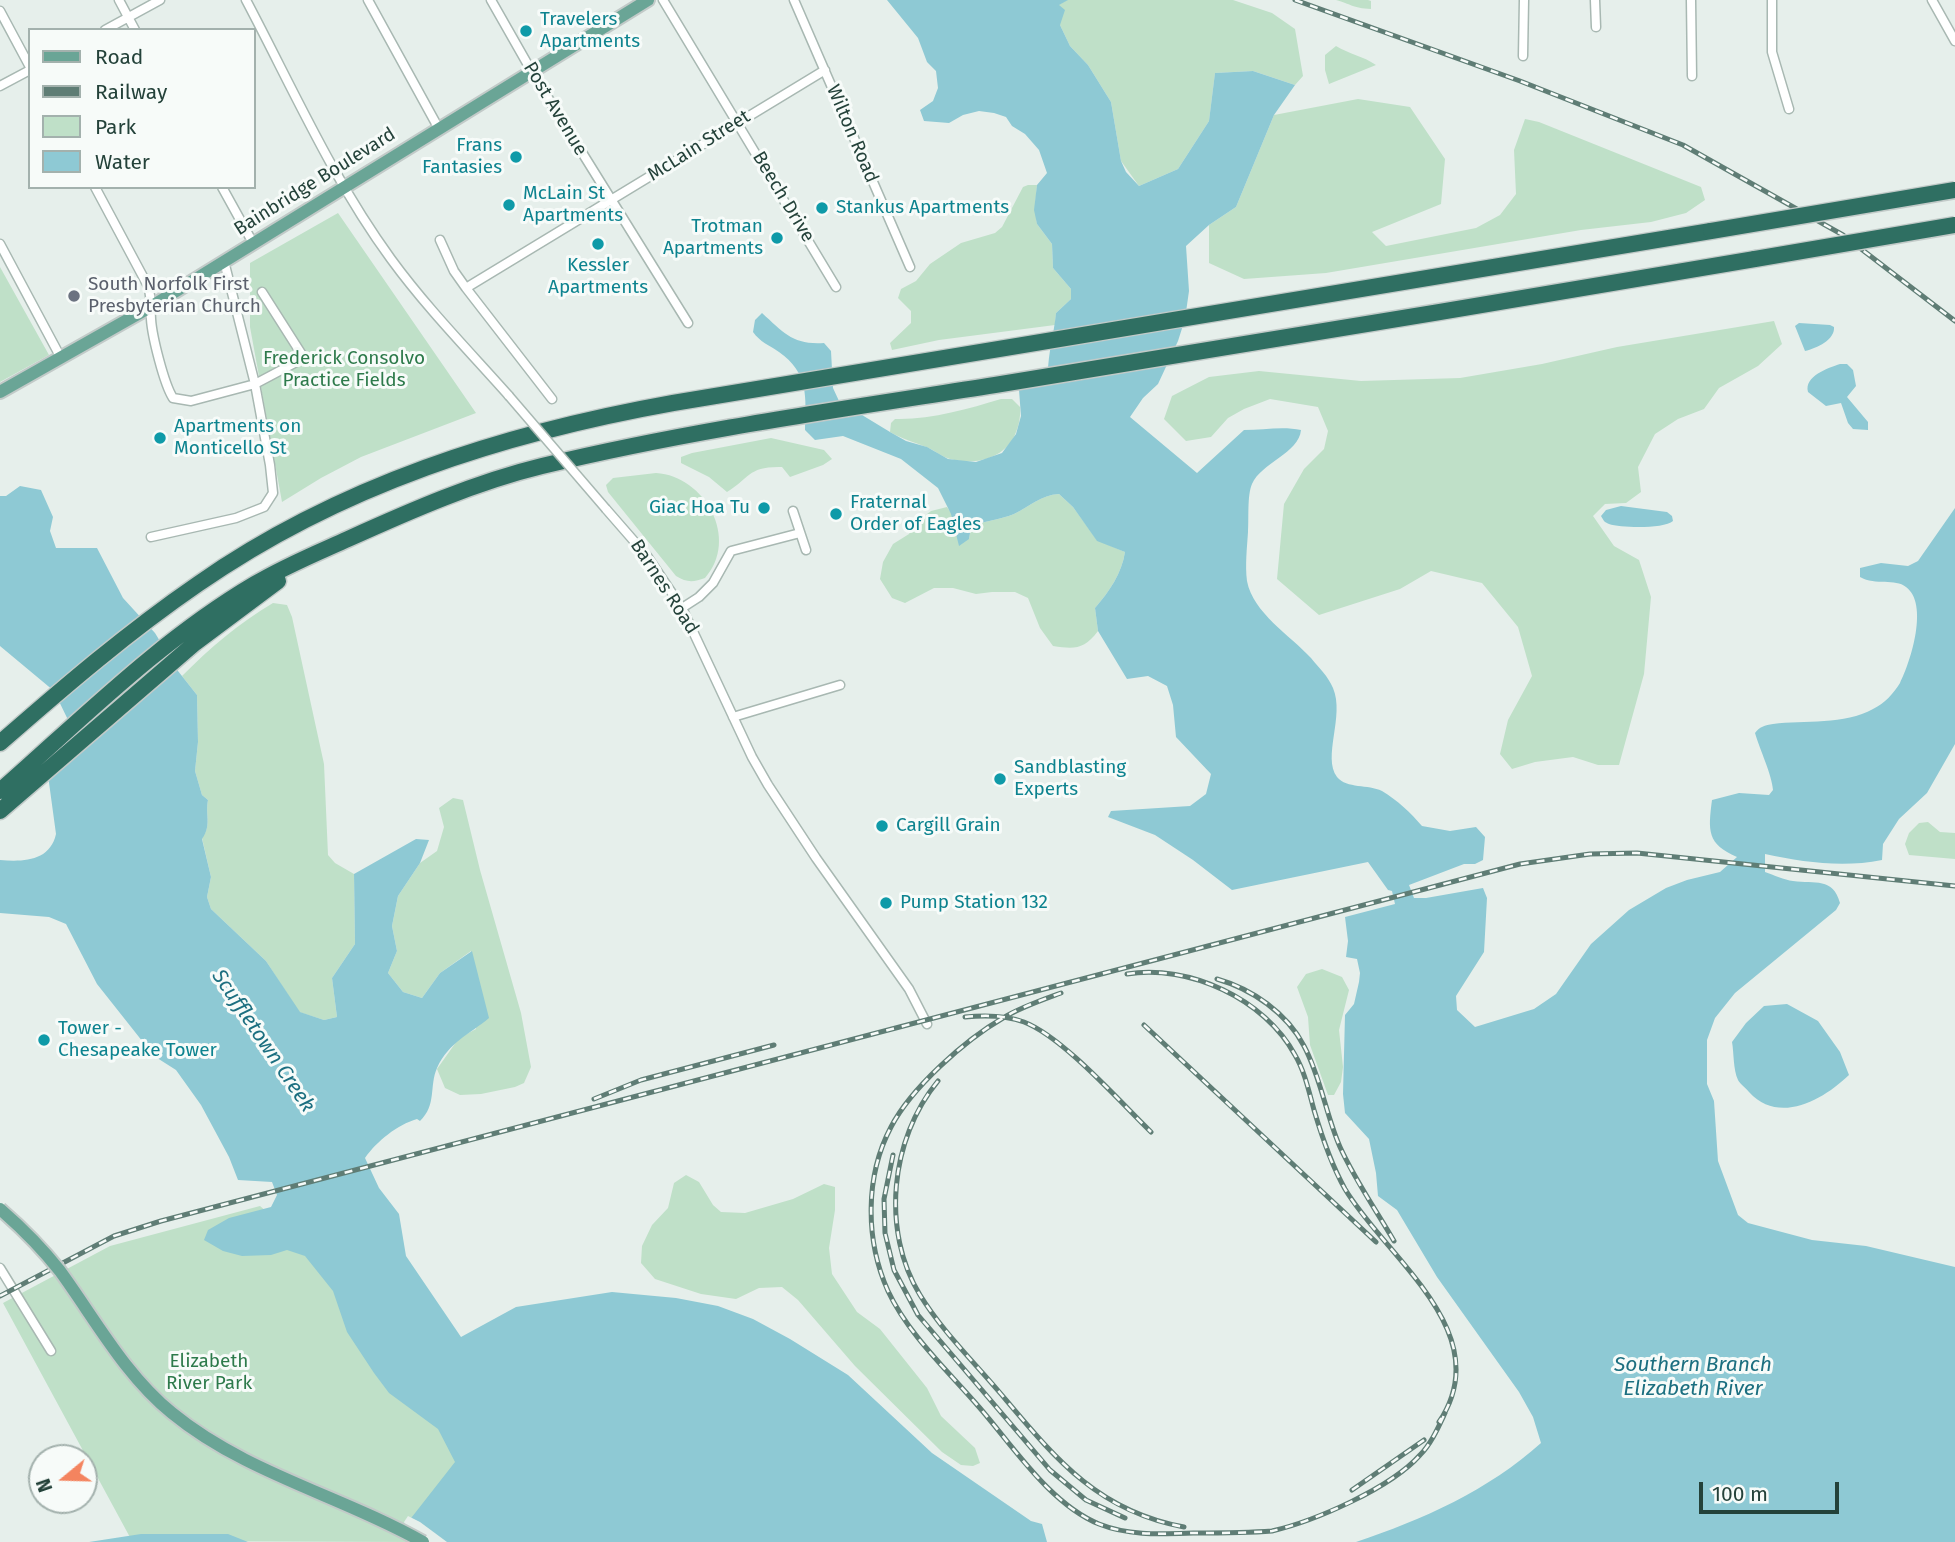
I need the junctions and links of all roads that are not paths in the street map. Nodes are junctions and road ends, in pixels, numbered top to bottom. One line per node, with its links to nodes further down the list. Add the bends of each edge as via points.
1 (119, 0): 15 (street)
2 (160, 0): 15 (street)
3 (246, 0): 30 (street, Barnes Road)
4 (368, 0): 29 (street)
5 (491, 0): 24 (street, Post Avenue)
6 (648, 0): 24 (main road, Bainbridge Boulevard)
7 (663, 0): 28 (street, Beech Drive)
8 (793, 0): 23 (street, Wilton Road)
9 (1524, 0): 20 (street)
10 (1595, 0): 16 (street)
11 (1691, 0): 25 (street)
12 (1772, 0): 27 (street, via 1772,52)
13 (1932, 0): 19 (street)
14 (0, 11): 21 (street)
15 (128, 17): 17 (street); 18 (street)
16 (1596, 27)
17 (109, 28)
18 (134, 28)
19 (1955, 41)
20 (1523, 56)
21 (28, 64)
22 (28, 69): 26 (street)
23 (825, 70): 28 (street, McLain Street); 40 (street, Wilton Road)
24 (531, 72): 29 (main road, Bainbridge Boulevard); 34 (street, Post Avenue)
25 (1692, 76)
26 (0, 86)
27 (1788, 109)
28 (738, 122): 34 (street, McLain Street); 41 (street, Beech Drive)
29 (439, 129): 30 (main road, Bainbridge Boulevard)
30 (345, 188): 37 (main road, Bainbridge Boulevard); 54 (street, Barnes Road, bridge, via 398,268 647,556)
31 (95, 189): 44 (street, via 148,286)
32 (223, 189): 37 (street)
33 (1955, 190): 57 (highway, bridge, via 673,403 524,435 431,464 348,498 216,572 109,649)
34 (611, 201): 42 (street, McLain Street); 45 (street, Post Avenue)
35 (1955, 225): 58 (highway, bridge, via 764,420 538,467 380,524 256,583 192,636 136,669)
36 (440, 240): 42 (street)
37 (253, 243): 39 (main road, Bainbridge Boulevard)
38 (0, 244): 46 (street)
39 (224, 261): 44 (main road, Bainbridge Boulevard); 47 (street)
40 (910, 267)
41 (836, 287)
42 (466, 288): 49 (street)
43 (262, 292): 47 (street, via 304,358)
44 (152, 306): 46 (main road, Bainbridge Boulevard); 47 (street, via 151,320 173,398 191,401)
45 (688, 323)
46 (61, 358): 48 (main road, Bainbridge Boulevard)
47 (255, 384): 52 (street, via 273,485 271,498 264,507 236,518)
48 (0, 392)
49 (552, 399)
50 (793, 511): 51 (street)
51 (800, 533): 53 (street); 54 (street, via 731,551 713,583)
52 (151, 537)
53 (806, 550)
54 (682, 608): 56 (street, Barnes Road)
55 (840, 685): 56 (street)
56 (733, 717): 61 (street, Barnes Road, via 768,785 909,989)
57 (0, 743)
58 (32, 774): 59 (highway); 60 (highway)
59 (0, 790)
60 (0, 811)
61 (927, 1024)
62 (0, 1209): 65 (main road, bridge, via 40,1247 123,1362 172,1413 239,1456)
63 (0, 1268): 64 (street)
64 (51, 1351)
65 (424, 1542)

